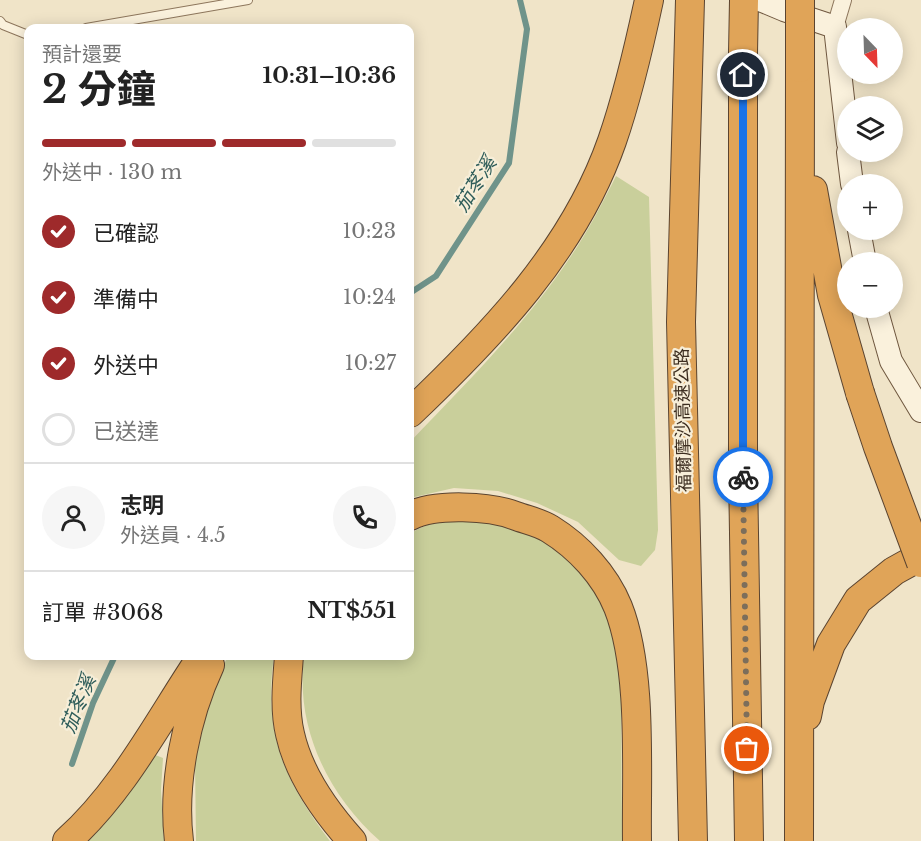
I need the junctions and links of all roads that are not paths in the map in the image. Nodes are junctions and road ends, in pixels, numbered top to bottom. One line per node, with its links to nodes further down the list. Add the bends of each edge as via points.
1 (248, 0): 9 (lane)
2 (649, 0): 15 (highway, via 612,142 563,239 499,323)
3 (744, 0): 29 (highway, via 743,460)
4 (760, 0): 10 (street)
5 (800, 0): 12 (highway, bridge)
6 (843, 0): 10 (street)
7 (690, 10): 28 (highway, 福爾摩沙高速公路, via 681,322)
8 (0, 21): 11 (lane)
9 (109, 24)
10 (835, 27): 13 (street)
11 (24, 33)
12 (801, 68): 19 (highway, bridge, via 816,208 832,295 860,393); 23 (highway)
13 (843, 96)
14 (879, 318): 16 (street, via 891,361)
15 (414, 408)
16 (921, 411)
17 (414, 515): 27 (highway, via 459,507 504,512 550,528 603,577 618,607 629,651 635,698)
18 (921, 556): 23 (highway, via 894,571 858,600 831,644 810,700)
19 (921, 563)
20 (199, 660): 24 (highway, via 108,797)
21 (213, 660): 25 (highway, via 197,693 180,770)
22 (289, 660): 26 (highway, via 286,698 290,734 305,776)
23 (798, 768): 30 (highway)
24 (67, 841)
25 (179, 841)
26 (352, 841)
27 (637, 841)
28 (693, 841)
29 (749, 841)
30 (799, 841)

